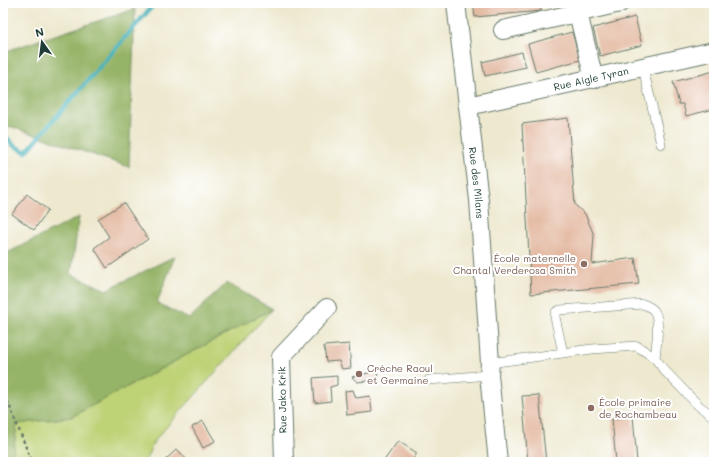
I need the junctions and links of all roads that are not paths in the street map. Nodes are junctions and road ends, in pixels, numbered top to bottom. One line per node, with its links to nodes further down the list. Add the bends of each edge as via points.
1 (456, 3): 8 (street, Rue des Milans)
2 (620, 3): 3 (street)
3 (578, 13): 4 (street); 7 (street)
4 (503, 30)
5 (714, 51): 6 (street, Rue Aigle Tyran)
6 (643, 68): 7 (street, Rue Aigle Tyran); 9 (lane)
7 (594, 79): 8 (street, Rue Aigle Tyran)
8 (468, 106): 13 (street, Rue des Milans, via 479,200)
9 (661, 144)
10 (327, 308): 16 (street, Rue Jako Krik, via 281,357)
11 (563, 353): 12 (lane, via 637,346); 12 (lane, via 556,312 643,304 655,311 658,320); 13 (lane)
12 (655, 358): 15 (lane, via 699,406)
13 (490, 369): 14 (lane); 17 (street, Rue des Milans)
14 (430, 380)
15 (714, 417)
16 (284, 462)
17 (498, 462)

